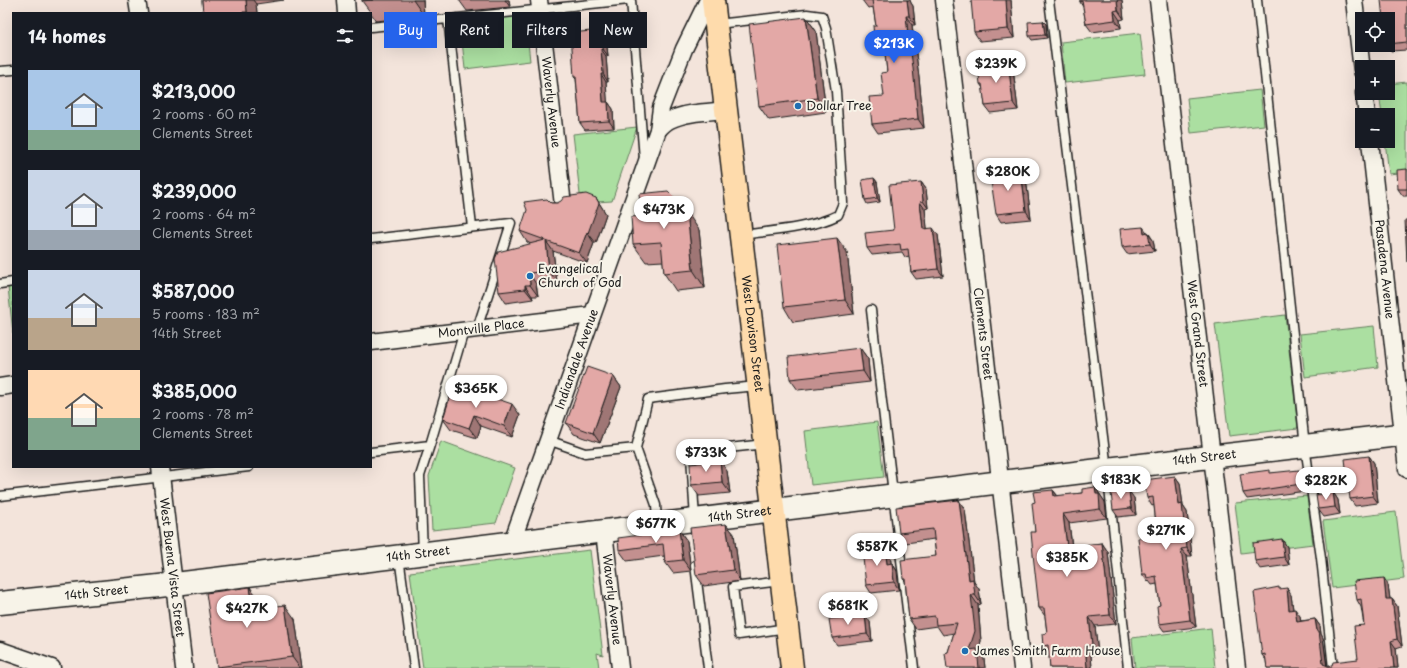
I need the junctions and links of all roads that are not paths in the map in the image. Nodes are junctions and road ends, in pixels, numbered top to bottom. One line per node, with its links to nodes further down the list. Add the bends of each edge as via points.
1 (138, 0): 12 (street)
2 (346, 0): 13 (street)
3 (630, 0): 11 (lane); 25 (lane)
4 (708, 0): 23 (street, Indiandale Avenue, via 684,49 661,108)
5 (713, 0): 16 (highway, West Davison Street)
6 (944, 0): 51 (street, Clements Street)
7 (1049, 0): 48 (lane)
8 (1158, 0): 46 (street, West Grand Street)
9 (1257, 0): 43 (lane)
10 (1354, 0): 19 (street)
11 (540, 4): 14 (lane); 26 (street, Waverly Avenue)
12 (139, 12)
13 (347, 12)
14 (491, 12)
15 (445, 19): 17 (lane)
16 (716, 24): 22 (highway, West Davison Street); 28 (lane, via 807,14 822,16 836,91 843,203 838,215 829,220)
17 (372, 27)
18 (451, 48): 27 (lane)
19 (1361, 60)
20 (12, 70): 21 (lane)
21 (0, 71)
22 (726, 110): 23 (street, via 669,120); 28 (highway, West Davison Street)
23 (658, 130): 25 (street, Indiandale Avenue)
24 (1371, 148): 39 (street, Pasadena Avenue)
25 (645, 168): 33 (street, Indiandale Avenue)
26 (563, 205)
27 (472, 227): 29 (lane); 34 (lane, via 511,223)
28 (741, 235): 37 (highway, West Davison Street)
29 (372, 239)
30 (12, 282): 31 (lane)
31 (0, 284)
32 (871, 310): 53 (lane)
33 (592, 315): 34 (street, Montville Place); 40 (street, Indiandale Avenue)
34 (470, 330): 35 (street, Montville Place); 42 (lane)
35 (372, 342)
36 (12, 385): 38 (street)
37 (759, 386): 41 (highway, West Davison Street); 44 (lane, via 648,399)
38 (0, 387)
39 (1405, 435): 43 (street, 14th Street); 49 (street, Pasadena Avenue)
40 (548, 440): 44 (lane, via 585,454); 58 (street, Indiandale Avenue)
41 (766, 444): 54 (highway, West Davison Street); 55 (lane, via 692,452)
42 (430, 445): 45 (lane); 59 (lane, via 420,476)
43 (1305, 446): 46 (street, 14th Street); 77 (lane)
44 (636, 448): 56 (lane, via 656,505)
45 (372, 452)
46 (1212, 458): 48 (street, 14th Street); 76 (street, West Grand Street)
47 (231, 468): 50 (lane)
48 (1107, 469): 51 (street, 14th Street); 75 (lane)
49 (1407, 469)
50 (161, 472): 52 (lane); 63 (street, West Buena Vista Street)
51 (1000, 483): 53 (street, 14th Street); 74 (street, Clements Street)
52 (0, 496)
53 (894, 496): 54 (street, 14th Street); 73 (lane)
54 (774, 510): 55 (street, 14th Street); 62 (highway, West Davison Street)
55 (692, 524): 56 (street, 14th Street)
56 (657, 525): 57 (street, 14th Street)
57 (604, 532): 58 (street, 14th Street); 70 (street, Waverly Avenue)
58 (512, 542): 59 (street, 14th Street)
59 (423, 553): 60 (street, 14th Street)
60 (399, 556): 63 (street, 14th Street); 69 (lane)
61 (695, 560): 71 (lane)
62 (782, 581): 65 (highway, West Davison Street); 65 (lane, via 733,587 739,635)
63 (175, 583): 64 (street, 14th Street); 68 (street, West Buena Vista Street)
64 (0, 603)
65 (787, 628): 72 (highway, West Davison Street)
66 (0, 650): 67 (street)
67 (52, 668)
68 (184, 668)
69 (414, 668)
70 (620, 668)
71 (708, 668)
72 (792, 668)
73 (914, 668)
74 (1022, 668)
75 (1128, 668)
76 (1237, 668)
77 (1333, 668)

